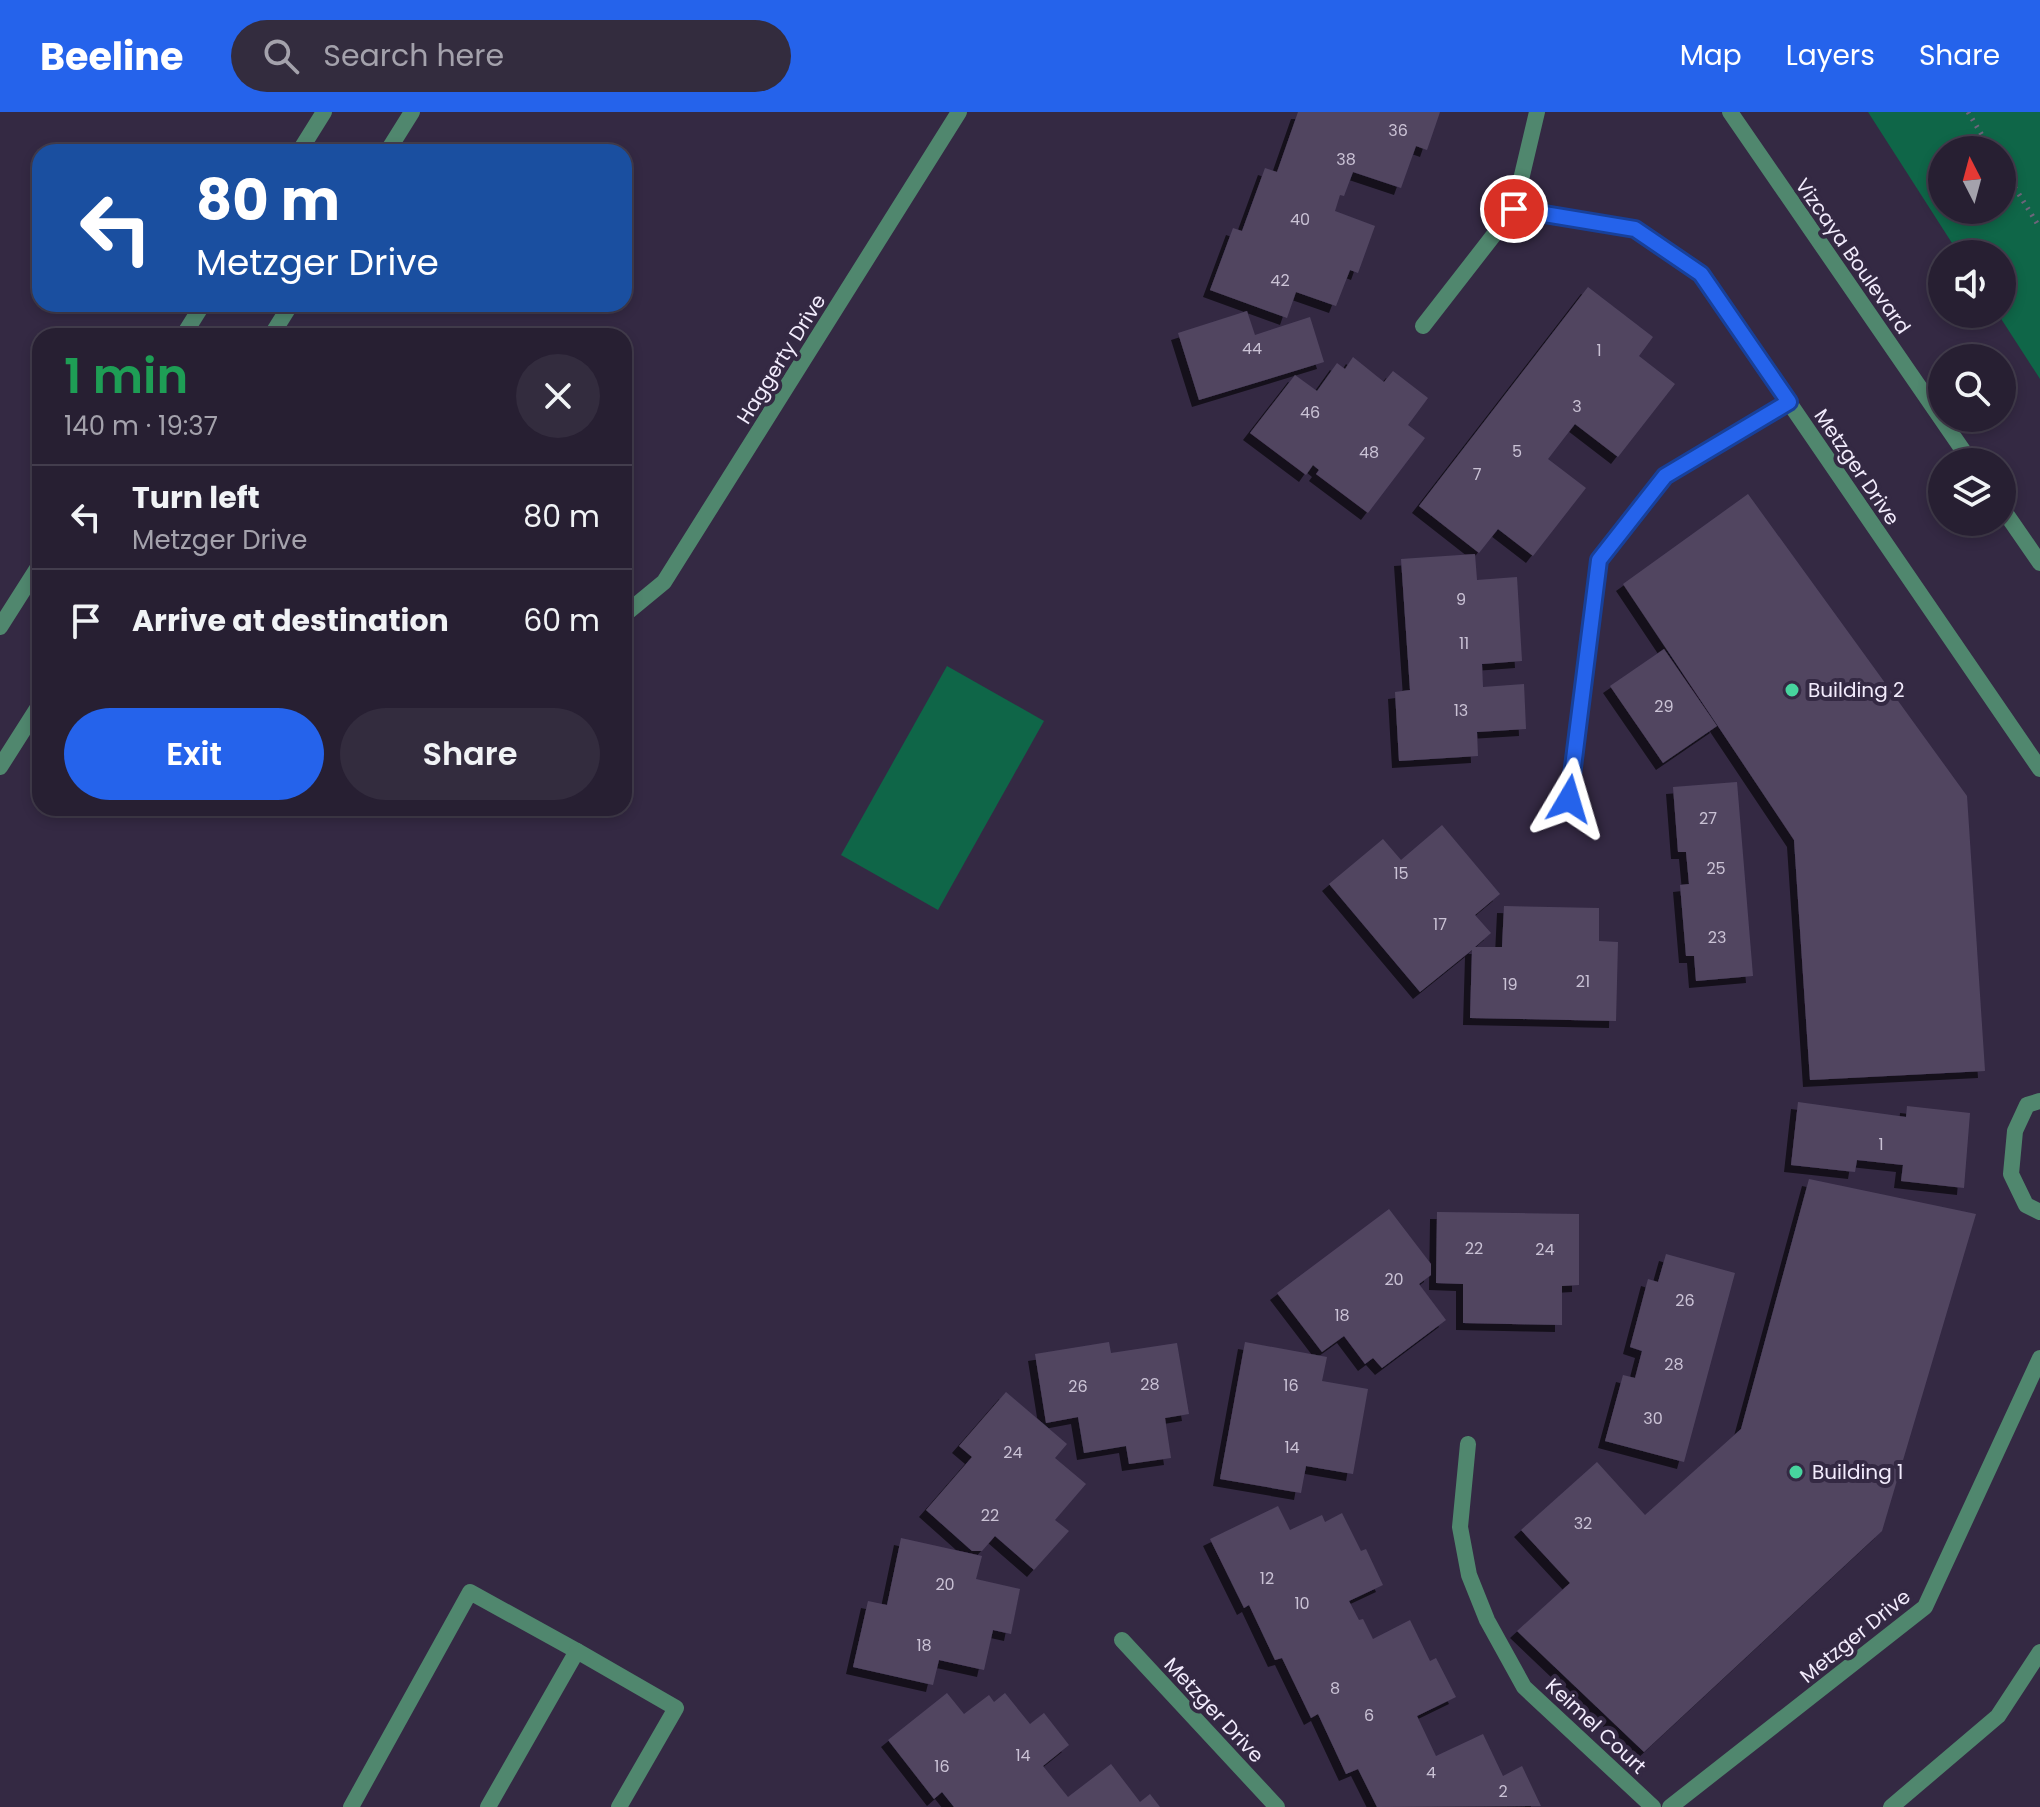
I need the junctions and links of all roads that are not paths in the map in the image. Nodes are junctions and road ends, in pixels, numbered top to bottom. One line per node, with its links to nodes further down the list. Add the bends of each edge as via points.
1 (324, 112): 6 (street)
2 (412, 112): 7 (street)
3 (959, 112): 15 (street, Haggerty Drive, via 664,582)
4 (1537, 112): 8 (street)
5 (1730, 112): 11 (street, Vizcaya Boulevard)
6 (304, 144)
7 (392, 144)
8 (1514, 209): 9 (street); 10 (street, Metzger Drive, via 1635,229 1701,274)
9 (1423, 326)
10 (1789, 402): 19 (street, Metzger Drive); 20 (street, via 1665,476 1599,560)
11 (1961, 448)
12 (2016, 528): 13 (street)
13 (2040, 563)
14 (32, 577): 16 (street)
15 (632, 608)
16 (0, 627)
17 (32, 717): 18 (street)
18 (0, 767)
19 (2040, 769)
20 (1569, 799)
21 (2040, 1101): 22 (street, via 2027,1105 2015,1131 2011,1174 2026,1205)
22 (2040, 1212)
23 (2040, 1358): 33 (street, Metzger Drive, via 1925,1607)
24 (1468, 1444): 32 (street, Keimel Court, via 1460,1527 1469,1575 1487,1620 1524,1687)
25 (1122, 1640): 31 (street, Metzger Drive)
26 (577, 1651): 28 (street, via 470,1592); 29 (street); 30 (street, via 676,1708)
27 (2040, 1652): 34 (street, via 1998,1716)
28 (351, 1807)
29 (488, 1807)
30 (619, 1807)
31 (1277, 1807)
32 (1653, 1807)
33 (1670, 1807)
34 (1891, 1807)

